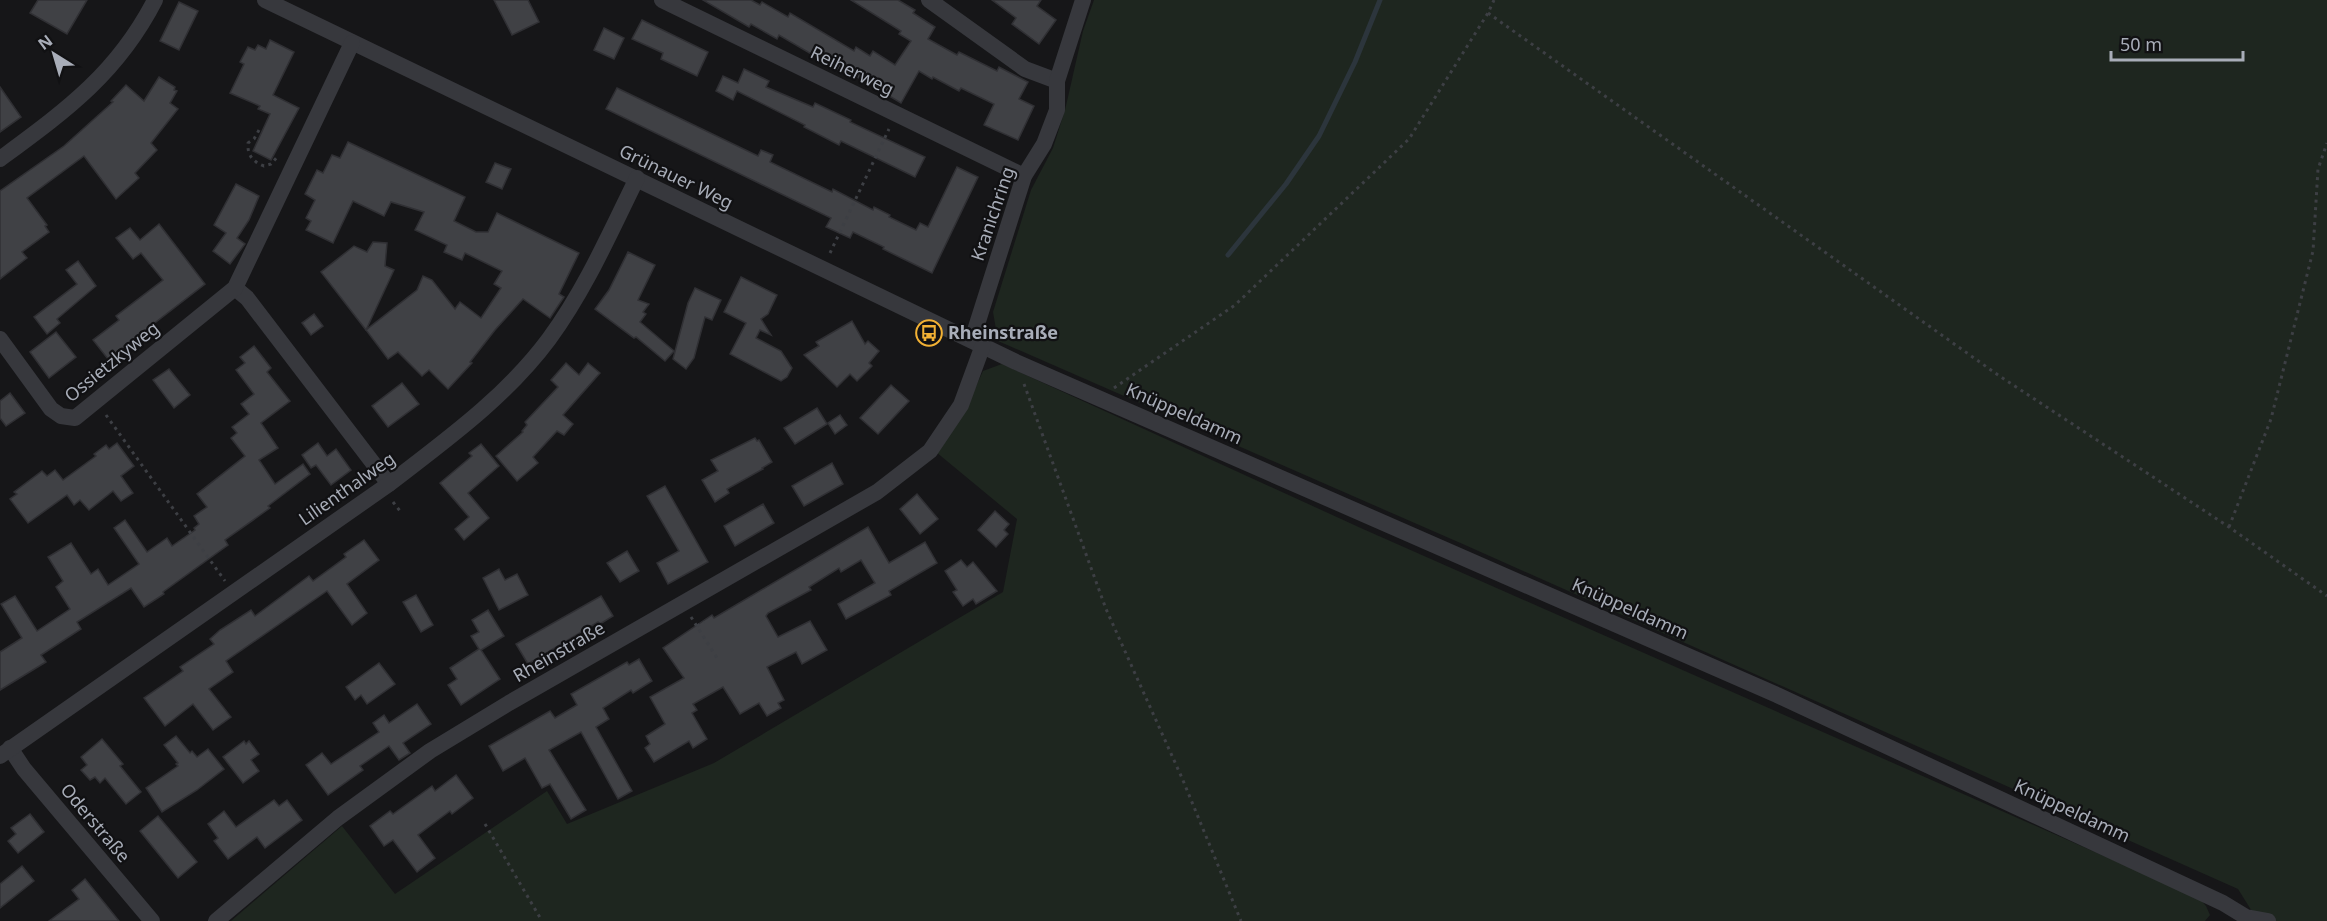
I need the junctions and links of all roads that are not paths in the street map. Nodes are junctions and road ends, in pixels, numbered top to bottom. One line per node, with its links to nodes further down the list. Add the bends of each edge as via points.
1 (154, 0): 8 (street, via 135,36 101,79)
2 (662, 0): 9 (street, Reiherweg)
3 (929, 0): 7 (street, via 1025,69)
4 (1083, 0): 7 (street, Kranichring)
5 (277, 2): 6 (street, Grünauer Weg)
6 (352, 43): 10 (street, Grünauer Weg); 11 (street, Ossietzkyweg)
7 (1057, 81): 9 (street, Kranichring, via 1058,110 1044,144)
8 (0, 159)
9 (1024, 176): 13 (street, Kranichring)
10 (637, 178): 13 (street, Grünauer Weg); 14 (street, Lilienthalweg, via 579,294 536,356 448,439)
11 (234, 288): 12 (street, Ossietzkyweg, via 75,418 61,416 51,409); 14 (street, via 247,298)
12 (0, 339)
13 (977, 343): 16 (street, Knüppeldamm, via 1777,695 2223,903); 18 (street, Rheinstraße, via 961,405 930,451 877,492 430,751 338,818)
14 (389, 484): 15 (street, Lilienthalweg)
15 (5, 752): 17 (street, Oderstraße, via 24,769)
16 (2244, 920): 19 (street, Knüppeldamm)
17 (152, 921)
18 (216, 921)
19 (2268, 921)

